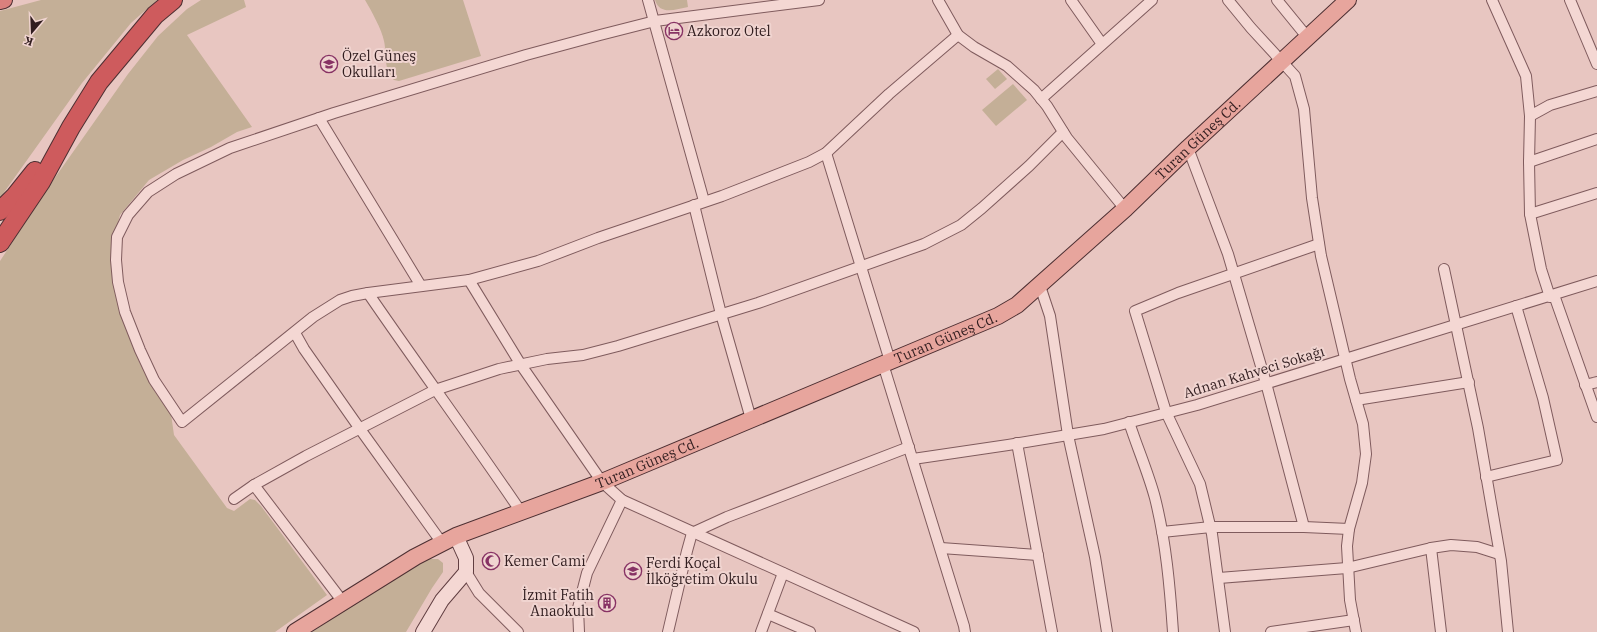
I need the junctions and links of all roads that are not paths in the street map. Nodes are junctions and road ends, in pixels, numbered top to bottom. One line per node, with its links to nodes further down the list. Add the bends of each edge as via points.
1 (4, 0): 12 (highway)
2 (174, 0): 25 (highway, via 155,15 117,59 99,82)
3 (648, 0): 15 (street)
4 (819, 0): 13 (street)
5 (938, 0): 16 (street)
6 (1071, 0): 18 (street)
7 (1152, 0): 18 (street)
8 (1228, 0): 19 (street)
9 (1277, 0): 17 (street)
10 (1492, 0): 23 (street, via 1526,76)
11 (1570, 0): 20 (street)
12 (0, 1)
13 (797, 1): 15 (street)
14 (1340, 3): 17 (main road, Turan Güneş Cd.)
15 (655, 21): 24 (street, via 600,34); 32 (street)
16 (958, 35): 22 (street, via 1007,66); 29 (street)
17 (1308, 38): 19 (main road, Turan Güneş Cd.)
18 (1102, 44): 22 (street)
19 (1283, 61): 28 (main road, Turan Güneş Cd.); 38 (street, via 1295,76 1304,109)
20 (1597, 64)
21 (1597, 91): 23 (street, via 1550,105)
22 (1041, 98): 26 (street)
23 (1530, 116): 30 (street)
24 (319, 118): 44 (street); 51 (street, via 230,148 176,174 148,192 128,215 118,237 118,282 125,312 154,380 182,422)
25 (71, 127): 35 (highway, via 16,196); 37 (highway, via 41,182)
26 (1063, 132): 34 (street); 39 (street, via 1029,166 961,225 924,244)
27 (1597, 139): 30 (street)
28 (1188, 148): 34 (main road, Turan Güneş Cd.); 41 (street)
29 (826, 153): 32 (street); 39 (street)
30 (1529, 162): 36 (street)
31 (1597, 194): 36 (street)
32 (704, 201): 33 (street)
33 (694, 205): 42 (street, via 538,261); 49 (street)
34 (1125, 209): 45 (main road, Turan Güneş Cd.)
35 (0, 211)
36 (1530, 214): 47 (street, via 1541,269)
37 (0, 243)
38 (1319, 244): 41 (street); 52 (street)
39 (861, 265): 49 (street, via 758,304); 53 (street)
40 (1444, 269): 50 (street)
41 (1234, 274): 57 (street); 61 (street, via 1135,311)
42 (469, 280): 44 (street); 54 (street)
43 (1597, 281): 47 (street, Adnan Kahveci Sokağı)
44 (421, 286): 46 (street)
45 (1040, 286): 53 (main road, Turan Güneş Cd., via 1017,305 998,316); 66 (street, via 1050,316)
46 (368, 293): 51 (street, via 340,300 313,317); 59 (street)
47 (1552, 296): 48 (street, Adnan Kahveci Sokağı); 58 (street)
48 (1516, 306): 50 (street, Adnan Kahveci Sokağı); 70 (street, via 1543,398 1557,460)
49 (721, 314): 54 (street, via 583,355); 63 (street)
50 (1456, 325): 52 (street, Adnan Kahveci Sokağı); 55 (street)
51 (295, 333): 65 (street)
52 (1345, 358): 57 (street, Adnan Kahveci Sokağı); 60 (street)
53 (886, 362): 63 (main road, Turan Güneş Cd.); 68 (street)
54 (520, 365): 59 (street); 71 (street)
55 (1469, 382): 60 (street); 70 (street)
56 (1597, 382): 58 (street)
57 (1266, 383): 61 (street, Adnan Kahveci Sokağı); 77 (street)
58 (1585, 384): 62 (street)
59 (435, 390): 65 (street); 75 (street, via 477,446)
60 (1356, 400): 78 (street, via 1363,424 1366,456)
61 (1166, 412): 64 (street, Adnan Kahveci Sokağı); 76 (street, via 1200,484)
62 (1597, 417)
63 (751, 419): 71 (main road, Turan Güneş Cd.)
64 (1129, 422): 66 (street, Adnan Kahveci Sokağı); 80 (street, via 1154,497)
65 (360, 429): 72 (street); 82 (street)
66 (1068, 435): 67 (street, Adnan Kahveci Sokağı); 104 (street, via 1095,557)
67 (1017, 443): 69 (street, Adnan Kahveci Sokağı); 86 (street)
68 (909, 447): 69 (street); 79 (street, via 782,494)
69 (913, 459): 83 (street)
70 (1486, 477): 85 (street)
71 (602, 482): 74 (street); 75 (main road, Turan Güneş Cd.)
72 (254, 484): 73 (street); 91 (street)
73 (234, 499)
74 (622, 500): 79 (street); 97 (street, via 587,573 578,608)
75 (521, 512): 81 (main road, Turan Güneş Cd.)
76 (1211, 527): 77 (street); 80 (street); 90 (street)
77 (1304, 527): 78 (street)
78 (1350, 529): 87 (street)
79 (692, 532): 89 (street); 98 (street)
80 (1162, 532): 105 (street, via 1170,582)
81 (456, 536): 82 (main road, Turan Güneş Cd.); 88 (main road, via 466,558)
82 (442, 543): 91 (main road, Turan Güneş Cd.)
83 (940, 548): 86 (street); 102 (street)
84 (1431, 548): 85 (street, via 1451,545); 87 (street); 109 (street)
85 (1499, 554): 110 (street)
86 (1038, 555): 103 (street)
87 (1347, 568): 90 (street); 93 (street)
88 (466, 572): 95 (main road, via 442,600); 96 (street, via 480,593)
89 (783, 573): 92 (street); 101 (street)
90 (1219, 578): 106 (street)
91 (342, 602): 94 (main road, Turan Güneş Cd.)
92 (768, 614): 99 (street); 100 (street)
93 (1354, 620): 107 (street); 108 (street)
94 (295, 632)
95 (423, 632)
96 (518, 632)
97 (579, 632)
98 (668, 632)
99 (761, 632)
100 (810, 632)
101 (914, 632)
102 (965, 632)
103 (1052, 632)
104 (1108, 632)
105 (1173, 632)
106 (1225, 632)
107 (1271, 632)
108 (1356, 632)
109 (1441, 632)
110 (1508, 632)

